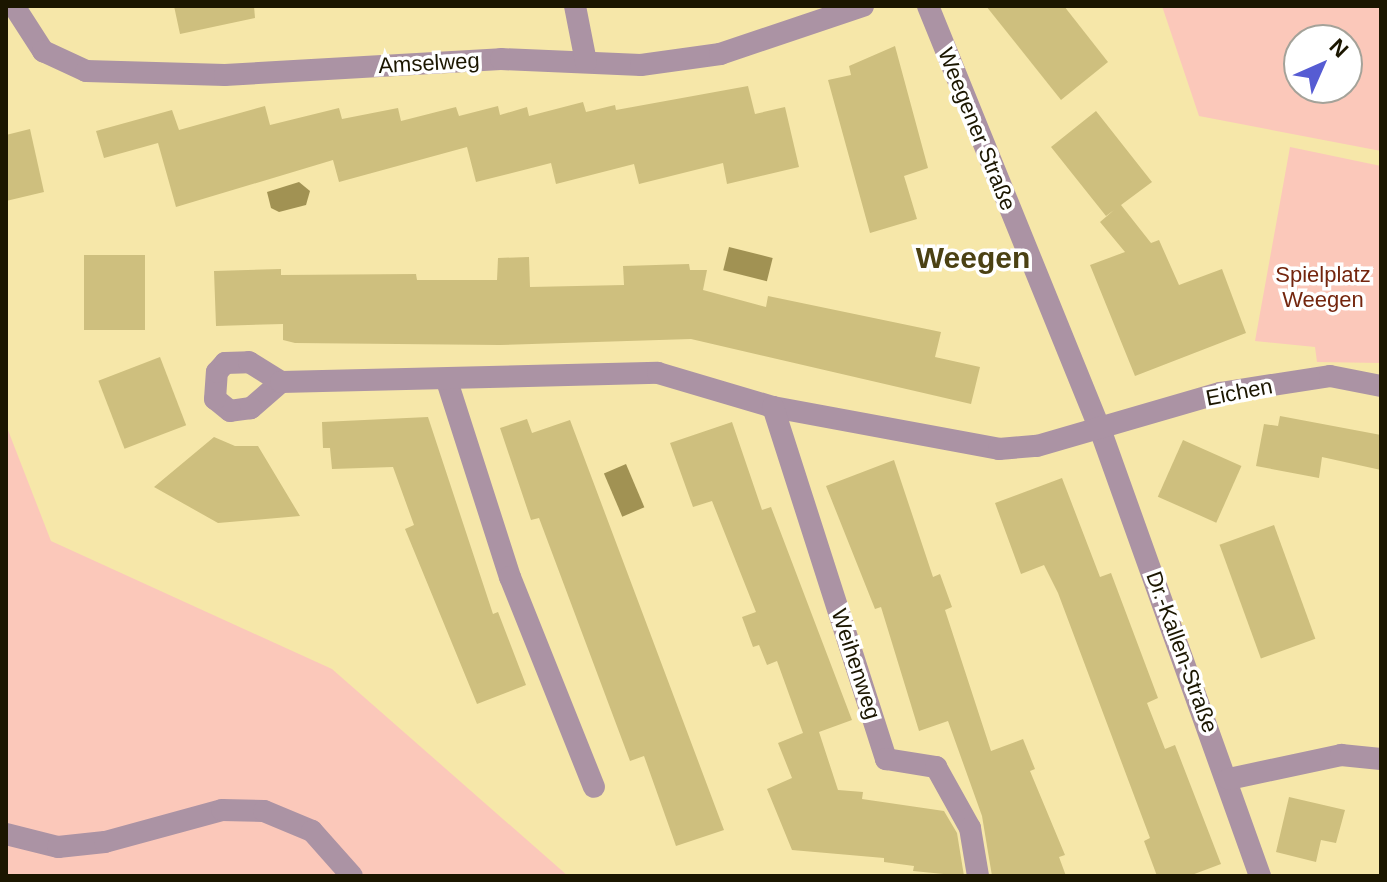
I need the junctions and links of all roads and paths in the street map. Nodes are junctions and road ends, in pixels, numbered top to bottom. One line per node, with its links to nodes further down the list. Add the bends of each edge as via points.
1 (14, 6): 5 (street, Amselweg, via 43,51 86,71 225,75 501,59)
2 (575, 6): 5 (street)
3 (863, 6): 5 (street, Amselweg, via 720,54 641,65)
4 (928, 6): 10 (street, Weegener Straße)
5 (586, 62)
6 (447, 381): 7 (street); 9 (street, via 658,373); 13 (street, via 510,577)
7 (281, 382)
8 (1381, 386): 10 (street, Eichen, via 1330,376 1220,393)
9 (773, 407): 10 (street, via 999,449 1037,446); 16 (street, Weihenweg, via 886,759 936,767 970,828)
10 (1100, 429): 12 (street, Dr.-Kallen-Straße)
11 (1381, 759): 12 (street, via 1341,755)
12 (1229, 779): 17 (street, Dr.-Kallen-Straße)
13 (594, 787)
14 (6, 834): 15 (street, via 58,847 105,842 222,810 264,811 312,831)
15 (352, 876)
16 (978, 876)
17 (1260, 876)

